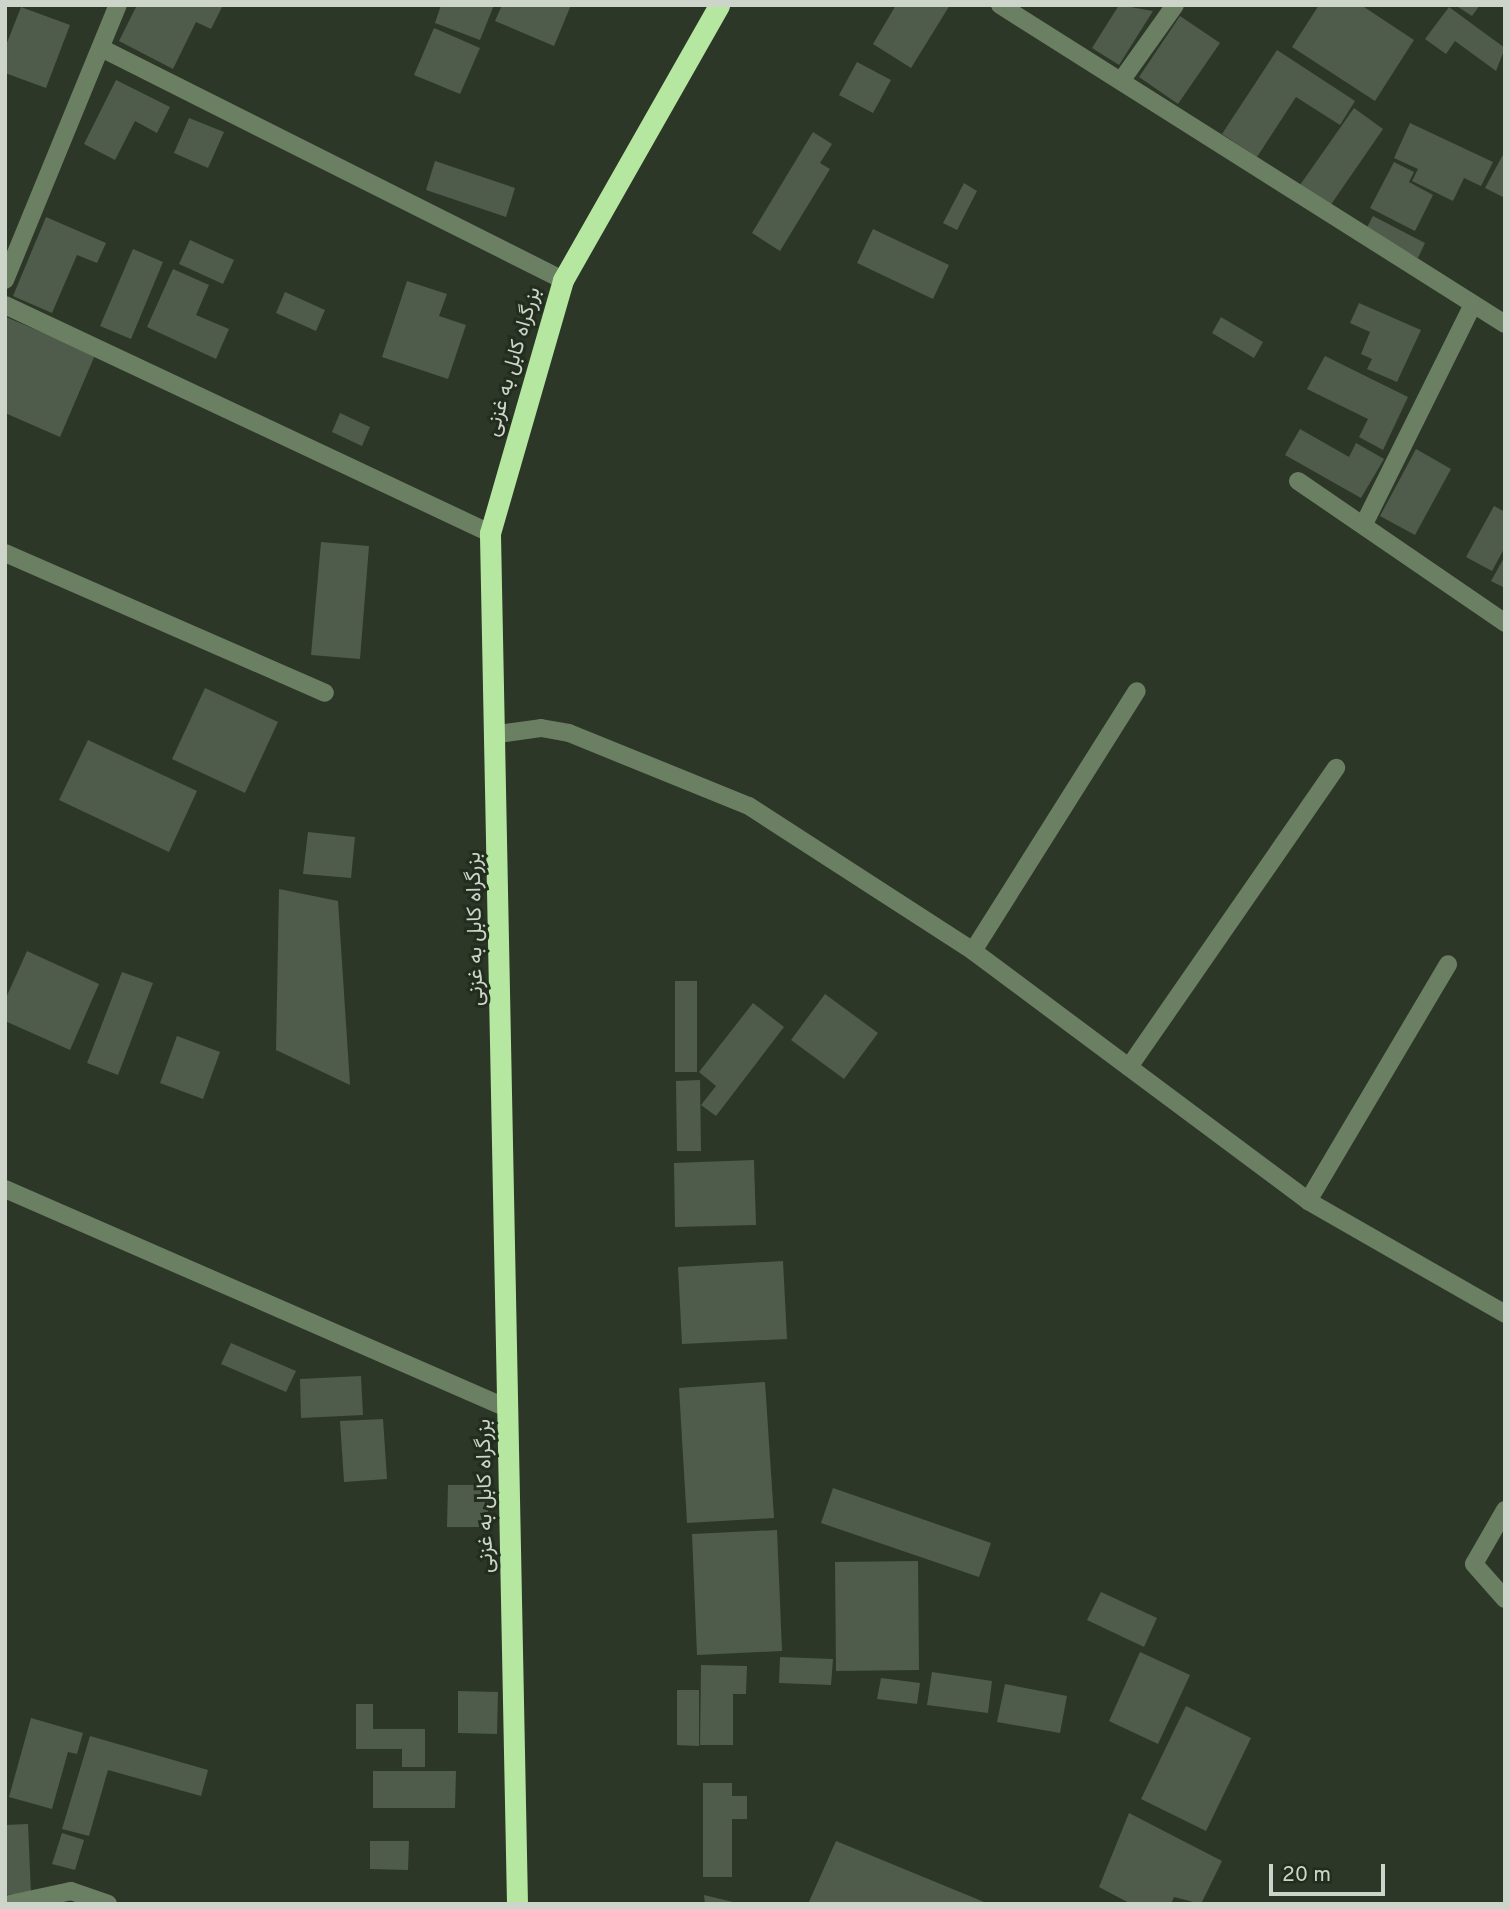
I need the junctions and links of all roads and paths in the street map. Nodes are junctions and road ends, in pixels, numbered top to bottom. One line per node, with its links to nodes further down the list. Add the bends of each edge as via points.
1 (118, 5): 5 (street)
2 (719, 5): 8 (highway, بزرگراه کابل به غزنی)
3 (1000, 5): 6 (street)
4 (1175, 5): 6 (street)
5 (100, 48): 7 (street); 8 (street)
6 (1121, 81): 10 (street)
7 (5, 280)
8 (563, 281): 14 (highway, بزرگراه کابل به غزنی)
9 (5, 305): 14 (street)
10 (1472, 306): 11 (street); 13 (street)
11 (1505, 324)
12 (1298, 481): 13 (street)
13 (1364, 524): 16 (street)
14 (490, 533): 19 (highway, بزرگراه کابل به غزنی)
15 (5, 553): 18 (street)
16 (1505, 623)
17 (1136, 691): 21 (street)
18 (325, 693)
19 (498, 734): 21 (street, via 541,728 569,733 749,806); 27 (highway, بزرگراه کابل به غزنی)
20 (1336, 768): 23 (street)
21 (973, 951): 23 (street)
22 (1448, 964): 25 (street)
23 (1129, 1067): 25 (street)
24 (5, 1189): 27 (street)
25 (1308, 1201): 26 (street)
26 (1505, 1314)
27 (509, 1409): 32 (highway, بزرگراه کابل به غزنی)
28 (1505, 1510): 29 (street, via 1474,1564)
29 (1505, 1600)
30 (10, 1904): 31 (street, via 71,1891)
31 (108, 1904)
32 (517, 1904)

